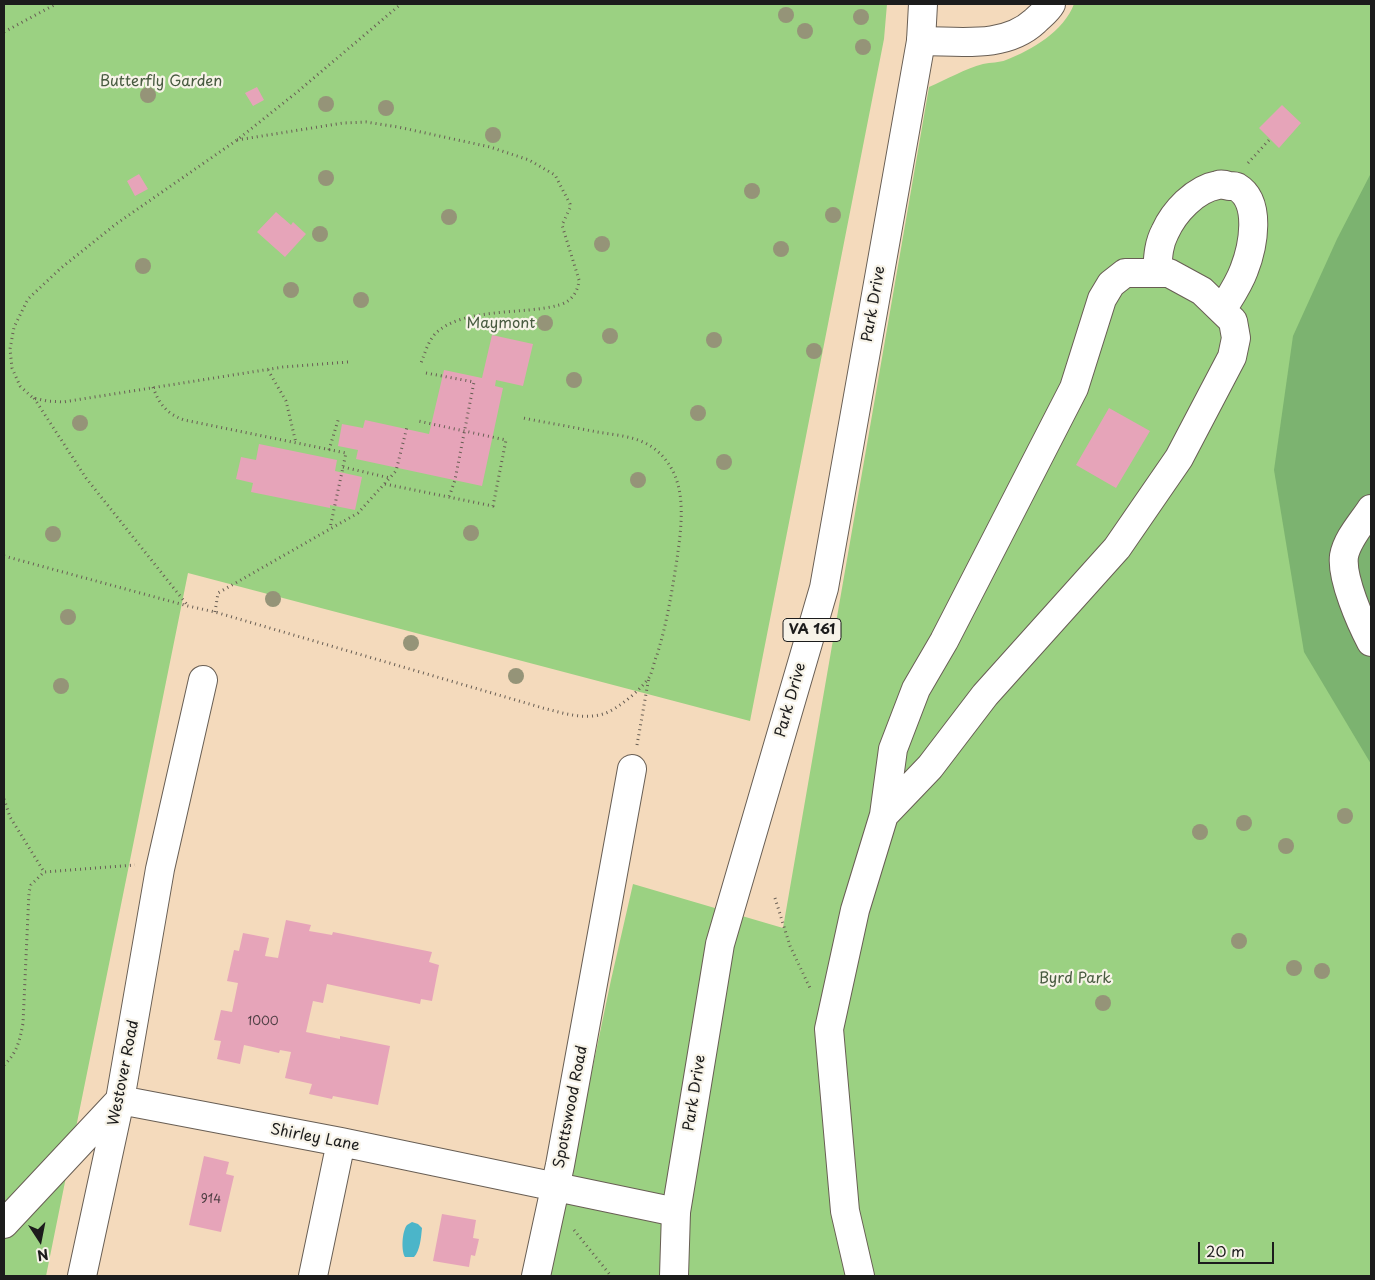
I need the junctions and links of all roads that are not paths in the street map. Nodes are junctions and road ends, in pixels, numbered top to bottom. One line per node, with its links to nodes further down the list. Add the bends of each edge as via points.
1 (923, 4): 3 (street, Park Drive / VA 161)
2 (1050, 4): 3 (street, via 1030,26 1009,38 983,42)
3 (921, 41): 14 (street, Park Drive / VA 161, via 824,588 720,944)
4 (1157, 273): 5 (street, via 1169,273 1202,291); 5 (street, via 1164,233 1185,204 1199,192 1219,184 1236,186 1248,198 1253,231 1244,270); 10 (street, via 1125,273 1111,284 1102,299 1074,388 916,689 892,749)
5 (1222, 310): 10 (street, via 1233,321 1236,338 1232,357 1179,458 1117,548 985,695 930,767)
6 (1371, 509): 7 (street, via 1351,538 1344,555 1344,568)
7 (1371, 642)
8 (203, 680): 11 (street, Westover Road, via 160,868)
9 (632, 768): 13 (street, Spottswood Road)
10 (884, 816): 20 (street, via 855,910 829,1029 845,1211)
11 (120, 1100): 12 (street, Shirley Lane); 15 (street); 16 (street, Westover Road)
12 (342, 1142): 13 (street, Shirley Lane); 17 (street)
13 (555, 1188): 14 (street, Shirley Lane); 18 (street, Spottswood Road)
14 (676, 1212): 19 (street, Park Drive / VA 161)
15 (4, 1224)
16 (82, 1276)
17 (313, 1276)
18 (536, 1276)
19 (674, 1276)
20 (860, 1276)

